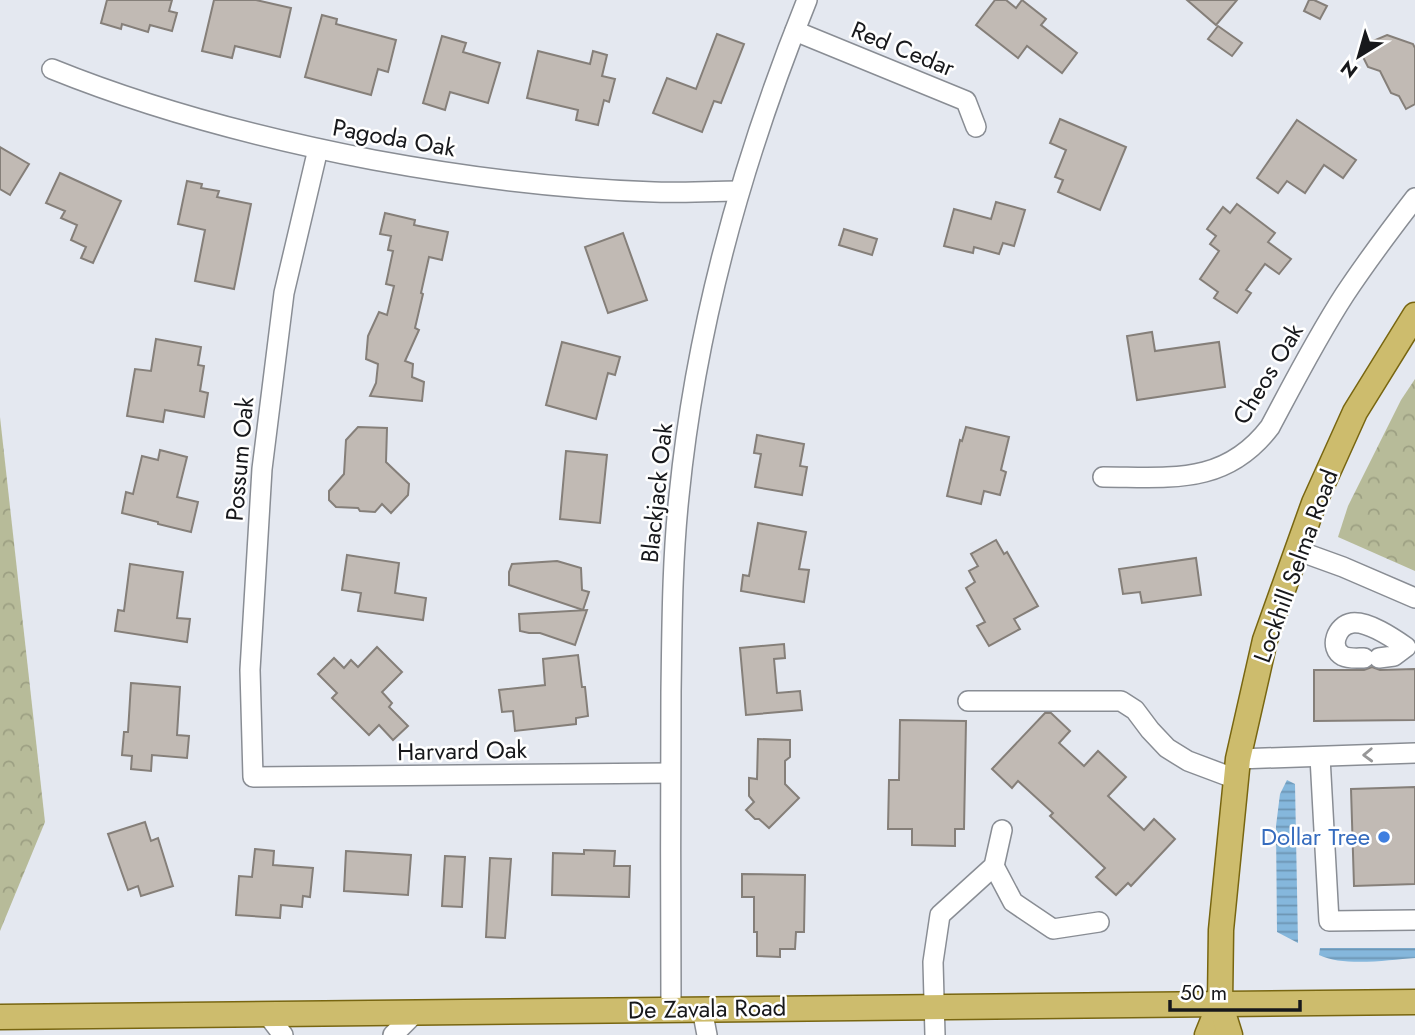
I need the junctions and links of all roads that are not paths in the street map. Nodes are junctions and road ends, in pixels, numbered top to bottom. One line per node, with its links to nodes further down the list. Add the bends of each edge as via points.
1 (807, 0): 2 (street, Blackjack Oak)
2 (795, 31): 4 (street, Red Cedar, via 966,101); 6 (street, Blackjack Oak)
3 (52, 69): 5 (street, Pagoda Oak, via 193,117)
4 (976, 127)
5 (318, 149): 6 (street, Pagoda Oak, via 447,174 536,184 654,192); 18 (street, Possum Oak, via 284,293 261,469 250,670)
6 (739, 191): 17 (street, Blackjack Oak, via 705,325 679,494 673,571)
7 (1415, 198): 9 (street, Cheos Oak, via 1344,296 1270,427 1243,454 1186,477)
8 (1415, 315): 10 (main road, Lockhill Selma Road, via 1355,412)
9 (1103, 477)
10 (1296, 550): 11 (street); 16 (main road, Lockhill Selma Road, via 1265,640)
11 (1415, 598)
12 (1411, 649): 12 (street, via 1394,656 1350,658 1337,651 1336,635 1351,623 1365,625)
13 (968, 701): 16 (street, via 1121,701 1135,710 1167,748 1188,761)
14 (1415, 754): 15 (street, one-way to 15)
15 (1320, 757): 16 (street); 21 (street, via 1329,922)
16 (1238, 769): 24 (main road, Lockhill Selma Road, via 1221,930)
17 (670, 773): 18 (street, Harvard Oak); 26 (street, Blackjack Oak)
18 (253, 777)
19 (1002, 830): 20 (street)
20 (994, 866): 22 (street, via 1013,902 1053,929); 25 (street, via 940,915 933,961)
21 (1415, 920)
22 (1099, 922)
23 (1415, 1002): 24 (main road, De Zavala Road)
24 (1220, 1003): 25 (main road, De Zavala Road); 35 (main road, Lockhill Selma Road); 36 (main road, Lockhill Selma Road)
25 (934, 1006): 27 (main road, De Zavala Road); 34 (street)
26 (671, 1009): 27 (main road, De Zavala Road); 28 (main road, De Zavala Road)
27 (702, 1009): 33 (street)
28 (416, 1012): 29 (main road, De Zavala Road); 32 (street)
29 (267, 1014): 30 (main road, De Zavala Road); 31 (street)
30 (0, 1017)
31 (283, 1035)
32 (393, 1035)
33 (707, 1035)
34 (935, 1035)
35 (1207, 1035)
36 (1230, 1035)

